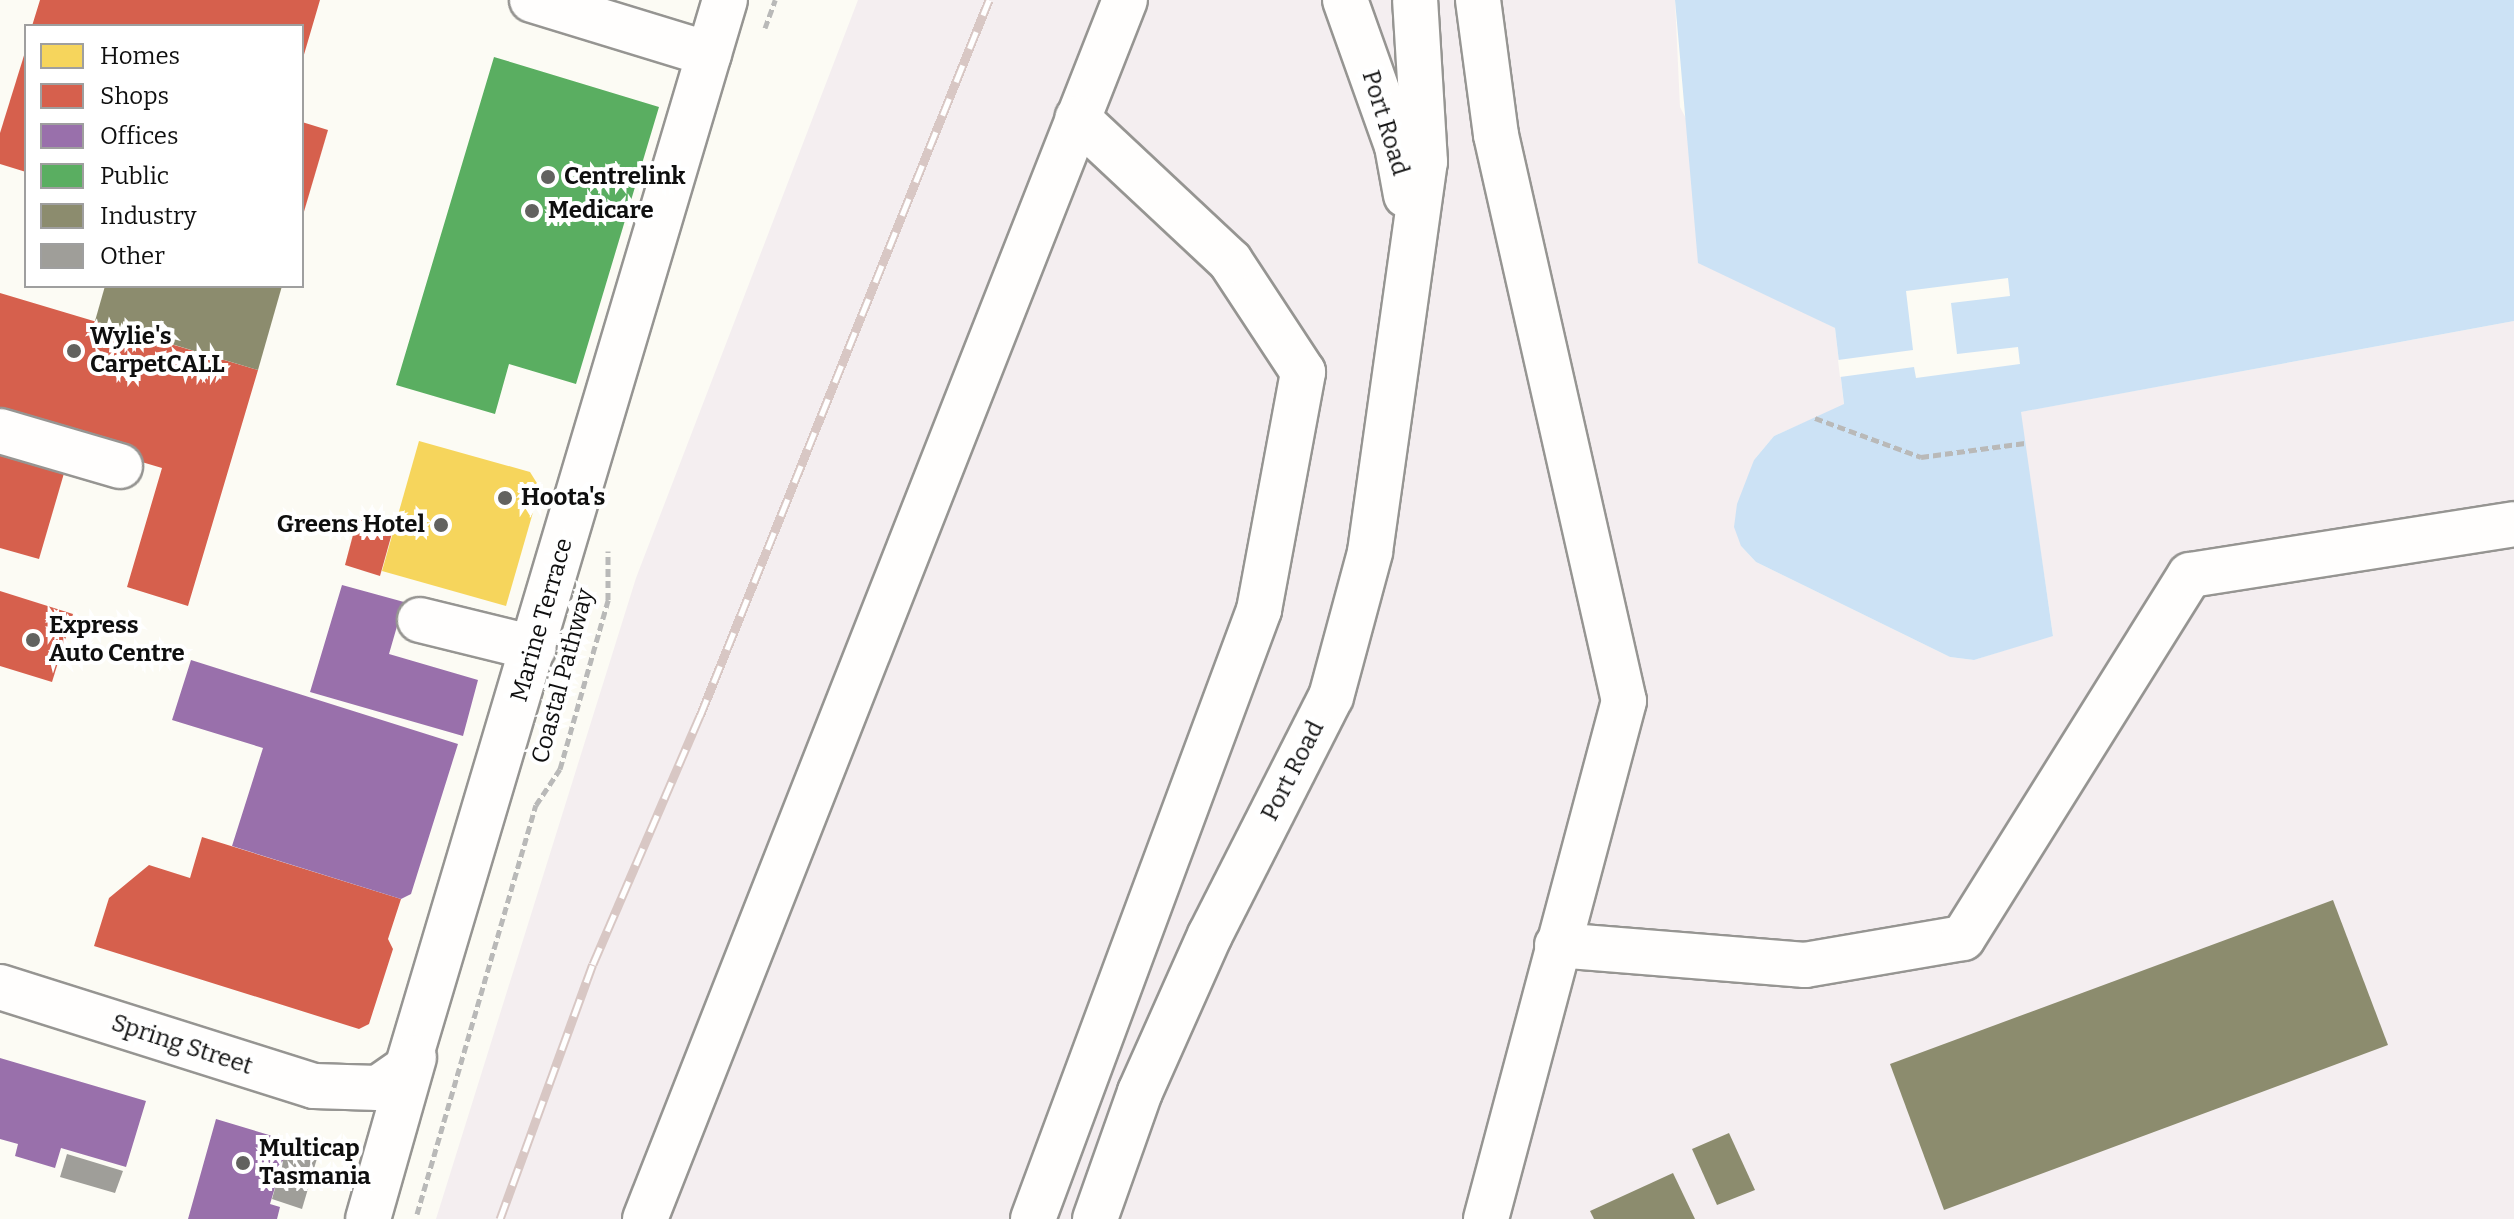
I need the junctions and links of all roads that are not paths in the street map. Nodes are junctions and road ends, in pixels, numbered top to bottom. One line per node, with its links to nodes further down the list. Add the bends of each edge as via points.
1 (532, 0): 7 (street)
2 (725, 0): 7 (street, Marine Terrace)
3 (1125, 0): 8 (street)
4 (1345, 0): 9 (street, Port Road, via 1397,146 1408,206)
5 (1415, 0): 9 (street, Port Road, via 1425,162)
6 (1478, 0): 15 (street, via 1496,135 1624,701)
7 (709, 54): 14 (street, Marine Terrace)
8 (1077, 118): 20 (street); 21 (street, via 1230,261 1303,372 1259,610)
9 (1408, 297): 22 (street, Port Road, via 1370,552 1331,697 1210,935 1140,1092)
10 (0, 431): 11 (street)
11 (120, 466)
12 (2514, 524): 15 (street, via 2190,575 1963,938 1805,965)
13 (420, 620): 14 (street)
14 (534, 648): 17 (street, Marine Terrace)
15 (1557, 945): 23 (street)
16 (0, 987): 18 (street, Spring Street, via 289,1079)
17 (417, 1047): 18 (street, Marine Terrace, via 398,1078); 19 (street)
18 (366, 1090): 19 (street, via 372,1165)
19 (368, 1219)
20 (645, 1219)
21 (1033, 1219)
22 (1095, 1219)
23 (1486, 1219)

